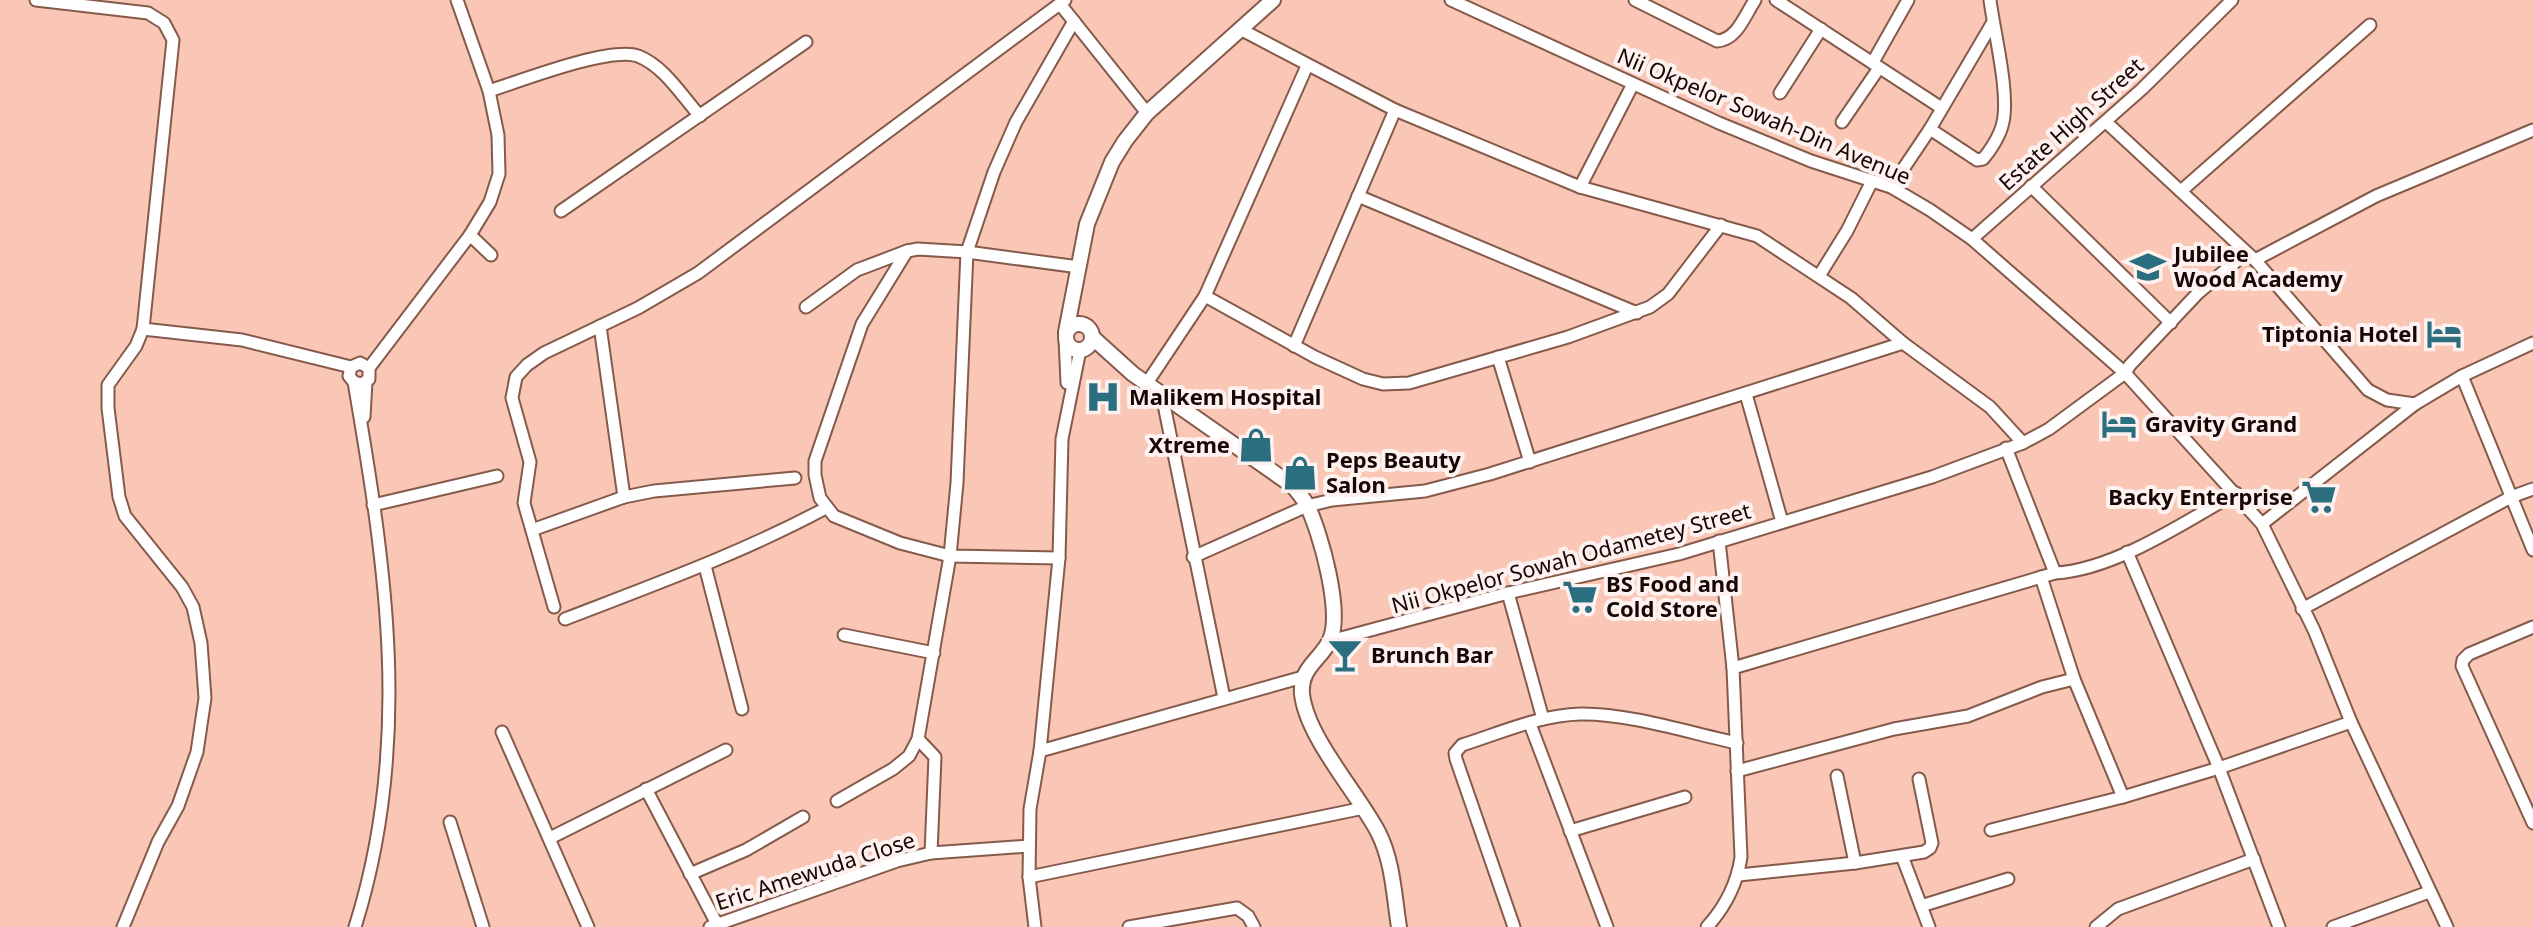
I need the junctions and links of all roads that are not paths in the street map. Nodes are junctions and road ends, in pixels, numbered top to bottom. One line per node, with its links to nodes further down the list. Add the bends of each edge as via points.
1 (36, 0): 53 (street, via 148,13 164,23 173,40)
2 (457, 0): 21 (street)
3 (1273, 0): 15 (street)
4 (1451, 0): 20 (street, Nii Okpelor Sowah-Din Avenue)
5 (1635, 0): 6 (street, via 1726,41)
6 (1755, 0)
7 (1908, 0): 18 (street)
8 (1990, 0): 13 (street)
9 (2232, 0): 28 (street, Estate High Street)
10 (1063, 2): 12 (street); 52 (street, via 698,273)
11 (1784, 2): 16 (street)
12 (1074, 21): 25 (street); 42 (street, via 1016,122)
13 (1993, 22): 23 (street); 29 (street, via 2005,103 2003,126 1987,154 1977,160)
14 (2370, 25): 35 (street)
15 (1240, 29): 19 (street); 25 (street)
16 (1821, 29): 18 (street); 22 (street)
17 (806, 42): 26 (street)
18 (1876, 65): 23 (street); 27 (street)
19 (1307, 66): 24 (street); 47 (street)
20 (1633, 84): 31 (street, Nii Okpelor Sowah-Din Avenue, via 1811,161); 33 (street)
21 (489, 91): 26 (street, via 626,54 655,67); 39 (street, via 499,174)
22 (1780, 93)
23 (1940, 107): 29 (street)
24 (1395, 110): 33 (street); 36 (street)
25 (1147, 113): 45 (street, via 1107,176 1087,224)
26 (700, 116): 37 (street)
27 (1842, 122)
28 (2106, 122): 32 (street, Estate High Street); 35 (street)
29 (1930, 129): 34 (street)
30 (2533, 130): 44 (street, Nii Okpelor Sowah Odametey Street, via 2376,196)
31 (1872, 181): 34 (street, Nii Okpelor Sowah-Din Avenue); 46 (street)
32 (2031, 186): 40 (street, Estate High Street); 50 (street)
33 (1580, 187): 38 (street)
34 (1891, 187): 40 (street, Nii Okpelor Sowah-Din Avenue)
35 (2181, 191): 44 (street)
36 (1358, 196): 49 (street); 58 (street)
37 (561, 211)
38 (1721, 225): 46 (street, via 1757,236); 49 (street, via 1668,294)
39 (470, 235): 43 (street); 60 (street)
40 (1972, 239): 61 (street)
41 (907, 251): 42 (street); 48 (street, via 857,270); 79 (street, via 862,324 815,461)
42 (967, 252): 45 (street); 86 (street)
43 (491, 255)
44 (2250, 257): 50 (street, Nii Okpelor Sowah Odametey Street, via 2198,293); 67 (street, via 2368,390 2387,400)
45 (1078, 272): 51 (street); 54 (street)
46 (1819, 276): 55 (street)
47 (1205, 296): 58 (street); 63 (street)
48 (806, 307)
49 (1637, 313): 59 (street)
50 (2171, 323): 61 (street, Nii Okpelor Sowah Odametey Street)
51 (1082, 324): 54 (street); 57 (street, via 1089,329)
52 (600, 326): 75 (street); 82 (street, via 527,365 512,388 530,462 524,503)
53 (143, 329): 60 (street, via 242,340); 142 (street, via 108,385 119,497 125,516 193,607 205,698 197,752 178,806)
54 (1066, 335): 57 (street, via 1068,345); 66 (street)
55 (1903, 343): 64 (street); 68 (street, via 1990,407)
56 (2533, 343): 62 (street)
57 (1086, 345): 63 (street); 66 (street)
58 (1294, 346): 59 (street, via 1383,384 1409,383)
59 (1498, 357): 70 (street)
60 (358, 373): 77 (street)
61 (2125, 373): 68 (street, Nii Okpelor Sowah Odametey Street); 74 (street)
62 (2462, 376): 67 (street); 76 (street)
63 (1147, 383): 65 (street)
64 (1746, 394): 70 (street); 80 (street)
65 (1162, 395): 78 (street, via 1293,486); 87 (street)
66 (1068, 403): 88 (street)
67 (2415, 404): 81 (street)
68 (2023, 443): 69 (street, Nii Okpelor Sowah Odametey Street)
69 (2006, 448): 80 (street, Nii Okpelor Sowah Odametey Street, via 1932,477); 90 (street)
70 (1530, 462): 78 (street, via 1425,491)
71 (497, 476): 77 (street)
72 (795, 478): 75 (street)
73 (2533, 489): 76 (street)
74 (2236, 493): 81 (street); 85 (street)
75 (624, 497): 82 (street)
76 (2511, 497): 84 (street); 94 (street)
77 (373, 505): 143 (street, via 386,600 390,725 381,817)
78 (1307, 506): 87 (street); 98 (street, via 1332,599)
79 (826, 508): 86 (street, via 900,543); 89 (street)
80 (1782, 522): 83 (street, Nii Okpelor Sowah Odametey Street)
81 (2262, 524): 94 (street)
82 (532, 530): 93 (street)
83 (1719, 541): 92 (street, Nii Okpelor Sowah Odametey Street); 100 (street)
84 (2533, 550)
85 (2127, 552): 90 (street, via 2094,567); 113 (street)
86 (950, 556): 88 (street); 99 (street)
87 (1193, 557): 103 (street)
88 (1059, 558): 112 (street)
89 (705, 566): 95 (street); 104 (street)
90 (2055, 573): 91 (street)
91 (2041, 577): 100 (street); 102 (street)
92 (1508, 593): 98 (street, Nii Okpelor Sowah Odametey Street); 105 (street)
93 (554, 607)
94 (2302, 609): 106 (street)
95 (565, 619)
96 (2533, 627): 124 (street, via 2469,654 2462,666)
97 (844, 635): 99 (street)
98 (1330, 641): 101 (street)
99 (934, 653): 109 (street)
100 (1733, 668): 110 (street)
101 (1303, 677): 103 (street); 121 (street, via 1308,717)
102 (2074, 679): 114 (street, via 1968,716 1894,729); 119 (street)
103 (1224, 698): 112 (street)
104 (742, 709)
105 (1543, 719): 107 (street); 110 (street, via 1616,717)
106 (2351, 722): 113 (street); 137 (street)
107 (1530, 724): 126 (street); 150 (street, via 1462,745 1455,753)
108 (502, 732): 127 (street)
109 (918, 739): 120 (street, via 893,769); 129 (street, via 935,757)
110 (1737, 743): 114 (street)
111 (726, 750): 117 (street)
112 (1040, 751): 128 (street)
113 (2219, 768): 119 (street); 131 (street)
114 (1737, 771): 134 (street)
115 (1837, 776): 132 (street)
116 (1919, 779): 130 (street, via 1932,843 1924,852)
117 (646, 789): 127 (street); 133 (street)
118 (1685, 797): 126 (street)
119 (2123, 797): 125 (street)
120 (837, 801)
121 (1364, 808): 135 (street); 149 (street, via 1384,846)
122 (803, 817): 133 (street)
123 (450, 822): 144 (street)
124 (2533, 823)
125 (1991, 830)
126 (1570, 831): 151 (street)
127 (550, 838): 145 (street)
128 (1029, 846): 129 (street, Eric Amewuda Close); 135 (street)
129 (931, 853): 139 (street, Eric Amewuda Close)
130 (1902, 856): 132 (street); 138 (street)
131 (2254, 859): 154 (street, via 2131,903); 155 (street)
132 (1855, 863): 134 (street)
133 (690, 874): 141 (street)
134 (1739, 875): 152 (street, via 1723,909)
135 (1029, 877): 147 (street)
136 (2008, 879): 138 (street)
137 (2429, 892): 156 (street); 157 (street)
138 (1921, 906): 153 (street)
139 (743, 914): 141 (street, Eric Amewuda Close); 146 (street)
140 (1251, 921): 148 (street, via 1237,908)
141 (713, 926)
142 (123, 927)
143 (355, 927)
144 (483, 927)
145 (588, 927)
146 (749, 927)
147 (1035, 927)
148 (1129, 927)
149 (1399, 927)
150 (1514, 927)
151 (1607, 927)
152 (1707, 927)
153 (1929, 927)
154 (2096, 927)
155 (2279, 927)
156 (2333, 927)
157 (2447, 927)

